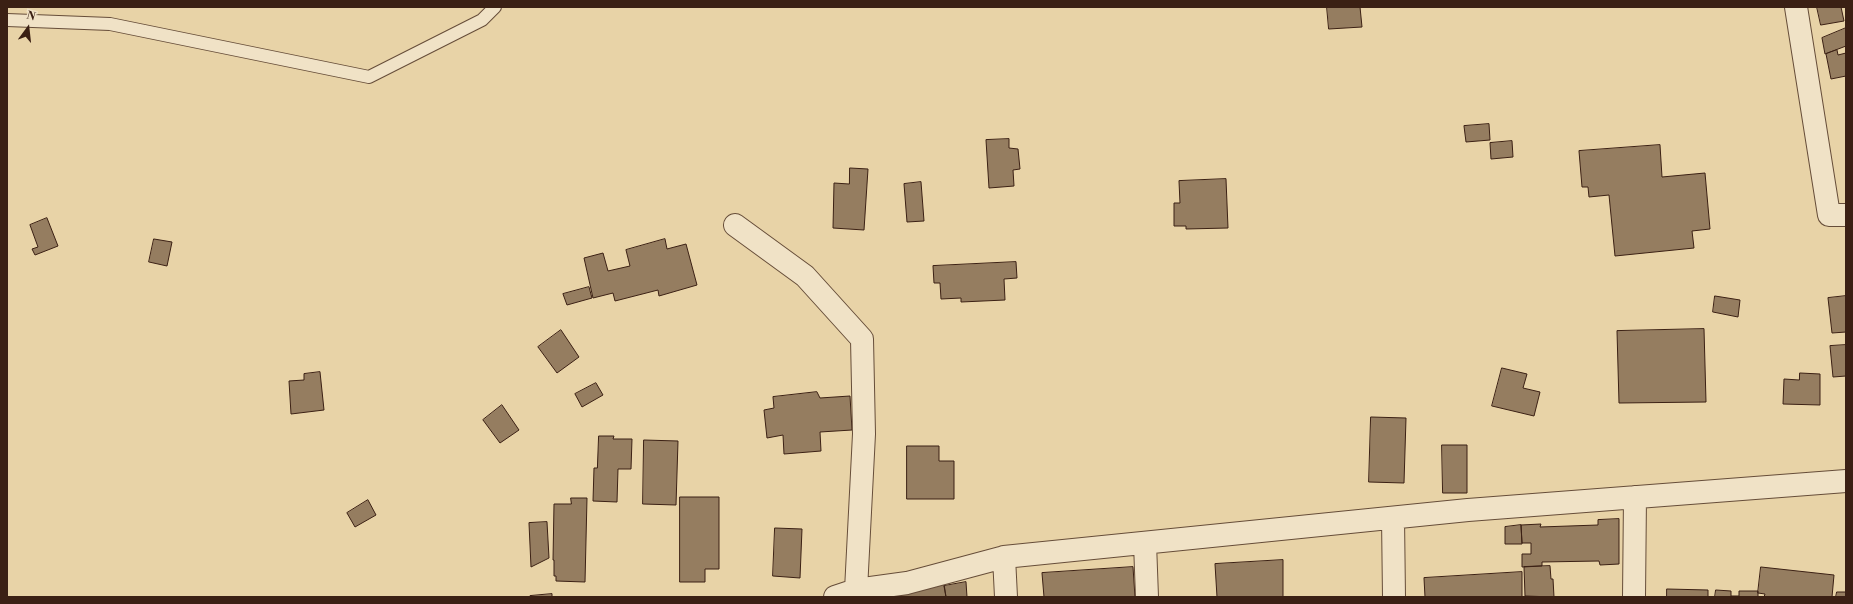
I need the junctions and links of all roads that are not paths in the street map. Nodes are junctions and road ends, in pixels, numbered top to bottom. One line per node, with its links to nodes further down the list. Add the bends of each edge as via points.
1 (495, 7): 3 (lane, via 482,20 369,77 110,24)
2 (1796, 7): 4 (street, via 1829,216)
3 (7, 20)
4 (1846, 215)
5 (735, 225): 11 (street, via 805,276 862,339 864,434)
6 (1846, 481): 7 (street)
7 (1635, 497): 8 (street); 16 (street)
8 (1394, 518): 9 (street); 15 (street)
9 (1145, 543): 10 (street); 14 (street)
10 (1004, 557): 11 (street, via 907,583); 13 (street)
11 (856, 590): 12 (street)
12 (835, 597)
13 (1006, 597)
14 (1148, 597)
15 (1394, 597)
16 (1634, 597)

